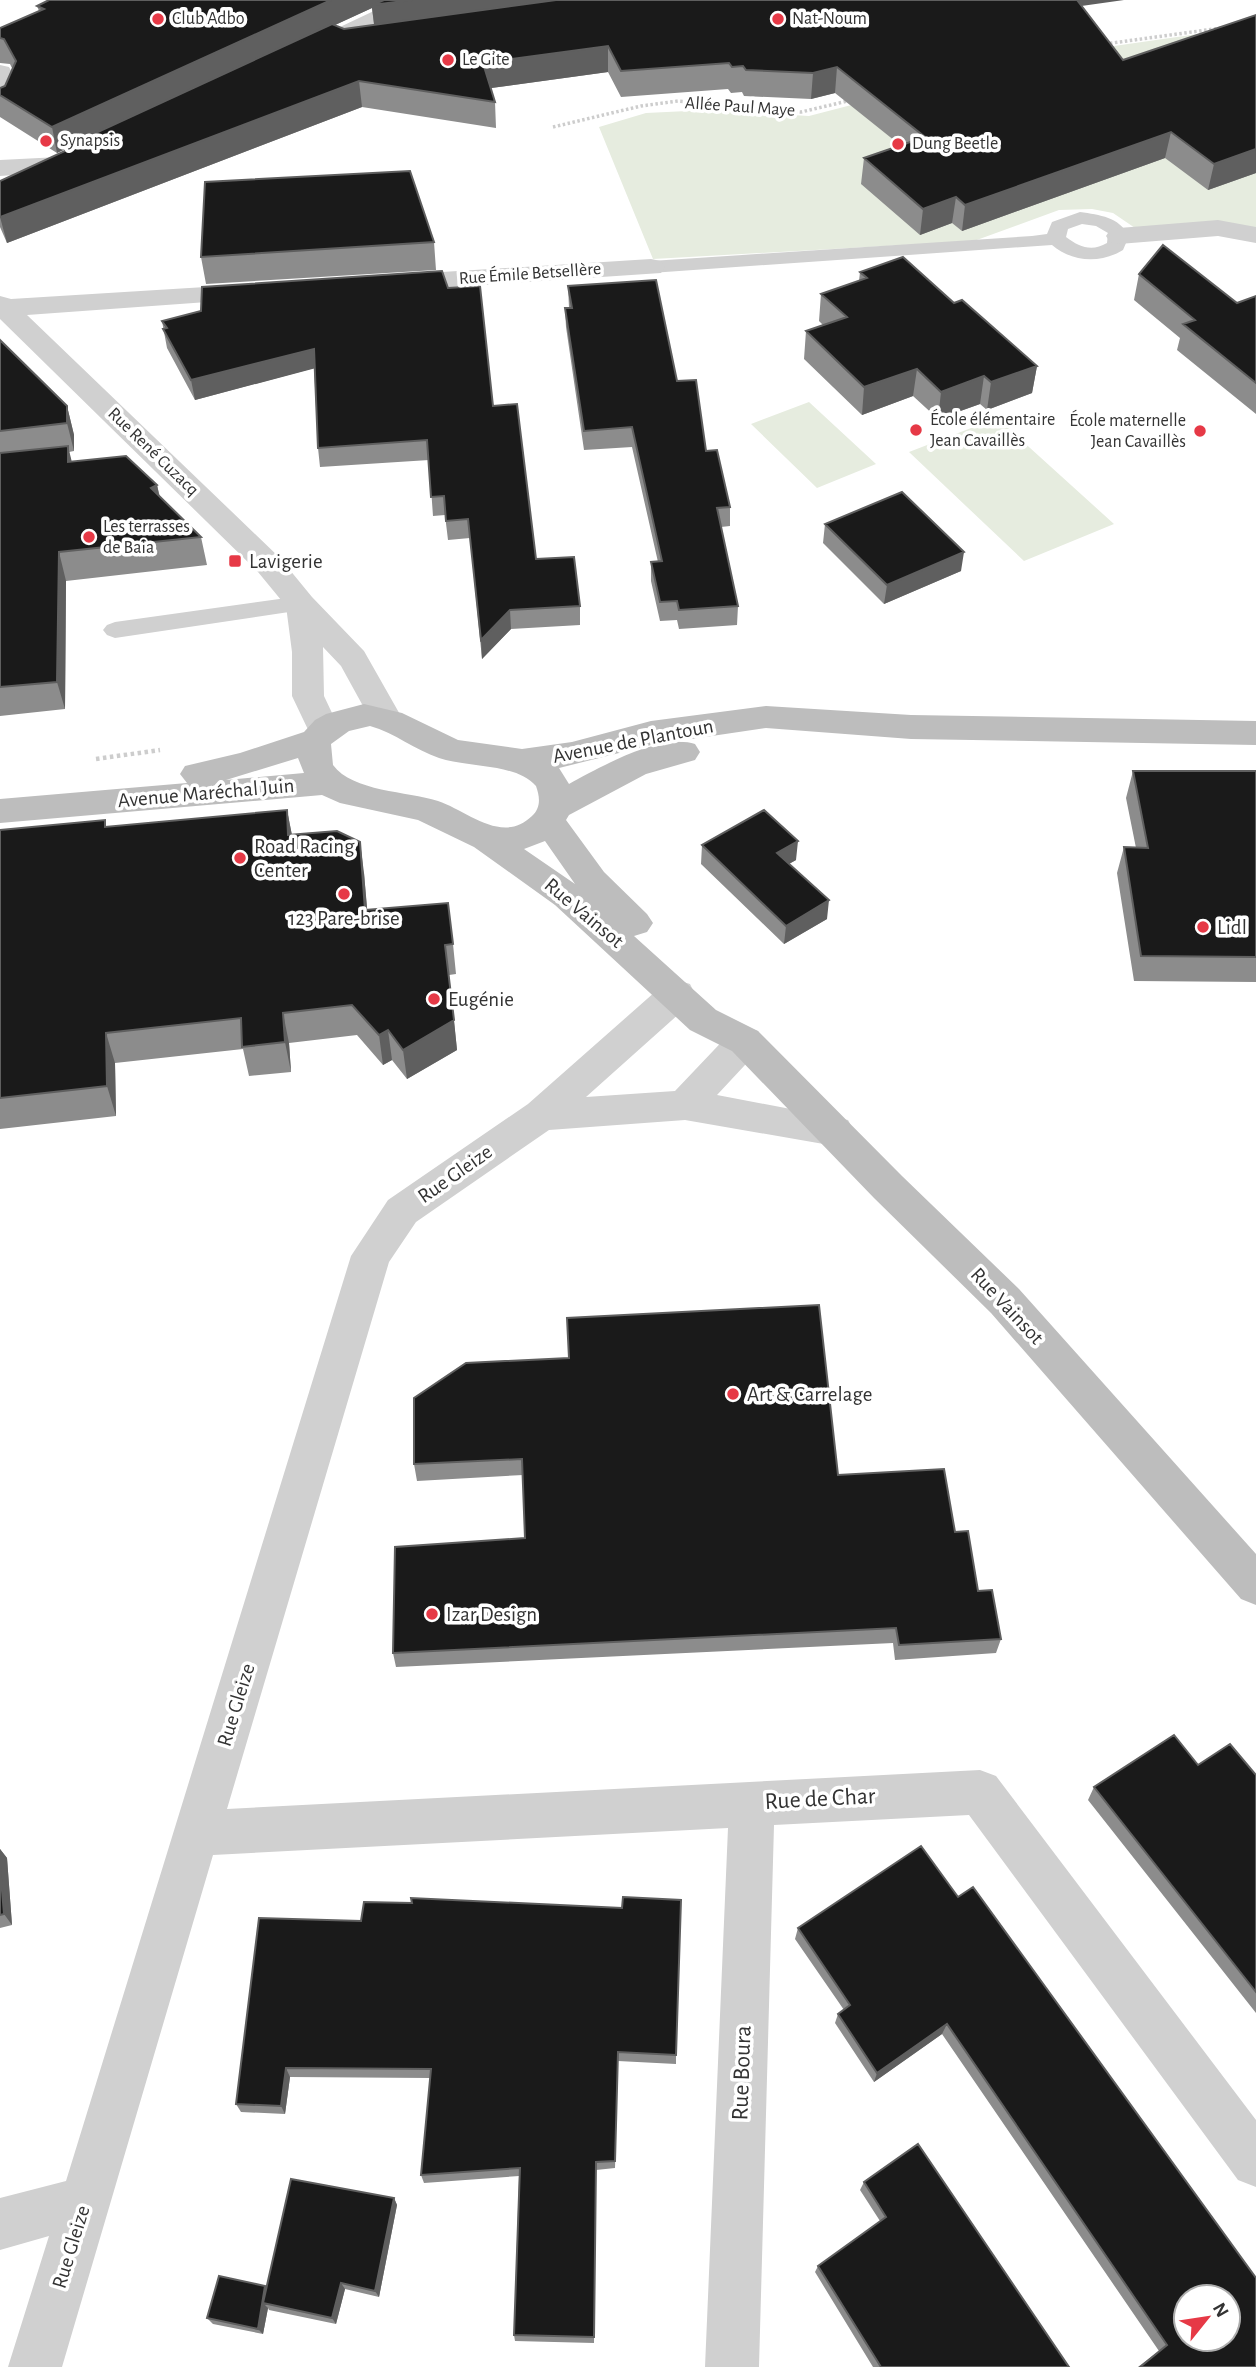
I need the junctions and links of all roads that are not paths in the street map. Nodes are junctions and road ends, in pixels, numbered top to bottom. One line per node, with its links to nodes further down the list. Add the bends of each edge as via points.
1 (416, 0): 3 (street, via 396,20)
2 (386, 39): 3 (street)
3 (310, 50): 4 (street)
4 (285, 61)
5 (0, 72): 6 (street, via 8,86)
6 (0, 106)
7 (84, 154): 8 (street, via 59,166)
8 (5, 180)
9 (1256, 235): 10 (street, via 1218,228)
10 (1119, 236): 11 (lane, via 1110,250 1091,254 1073,251); 11 (lane, via 1101,221 1080,218 1059,226)
11 (1056, 239): 12 (lane, Rue Émile Betsellère)
12 (651, 267): 13 (street, Rue Émile Betsellère)
13 (362, 285)
14 (279, 290): 15 (street)
15 (2, 306): 16 (street, Rue René Cuzacq)
16 (156, 454): 17 (street); 18 (street, Rue René Cuzacq, via 269,565)
17 (119, 459)
18 (301, 604): 19 (lane); 20 (street, Rue René Cuzacq, via 353,659); 23 (street, via 308,696)
19 (116, 630)
20 (386, 718): 23 (main road, Avenue Maréchal Juin, via 352,718); 24 (main road, via 448,749)
21 (911, 727): 22 (main road, Avenue de Plantoun); 24 (main road, Avenue de Plantoun, via 766,717 651,733 572,754); 28 (main road, Avenue de Plantoun, via 660,755 618,772)
22 (1256, 733)
23 (320, 735): 25 (main road, via 313,754); 26 (main road, Avenue Maréchal Juin, via 243,764)
24 (523, 761): 28 (main road, Rue Vainsot, via 552,781 558,794)
25 (326, 783): 26 (main road, Avenue Maréchal Juin); 29 (main road, Rue Vainsot, via 340,791 438,814)
26 (85, 802): 27 (main road, Avenue Maréchal Juin)
27 (0, 811)
28 (553, 813): 29 (main road, Avenue de Plantoun, via 527,835); 31 (main road, Rue Vainsot, via 593,881 728,1005)
29 (486, 839): 30 (main road, Rue Vainsot, via 567,896)
30 (677, 994): 31 (main road, Rue Vainsot, via 703,1020); 33 (street, Rue Gleize)
31 (745, 1041): 32 (street); 34 (main road, Rue Vainsot)
32 (685, 1105): 33 (street); 34 (street)
33 (541, 1115): 37 (street, Rue Gleize, via 402,1211 371,1256)
34 (835, 1131): 35 (main road, Rue Vainsot, via 1005,1301)
35 (1256, 1584)
36 (752, 1802): 37 (street, Rue de Char); 38 (street, Rue de Char, via 979,1792); 41 (street, Rue Boura)
37 (198, 1833): 39 (street, Rue Gleize)
38 (1256, 2162)
39 (85, 2201): 40 (street); 42 (street, Rue Gleize)
40 (0, 2224)
41 (737, 2359)
42 (35, 2367)

